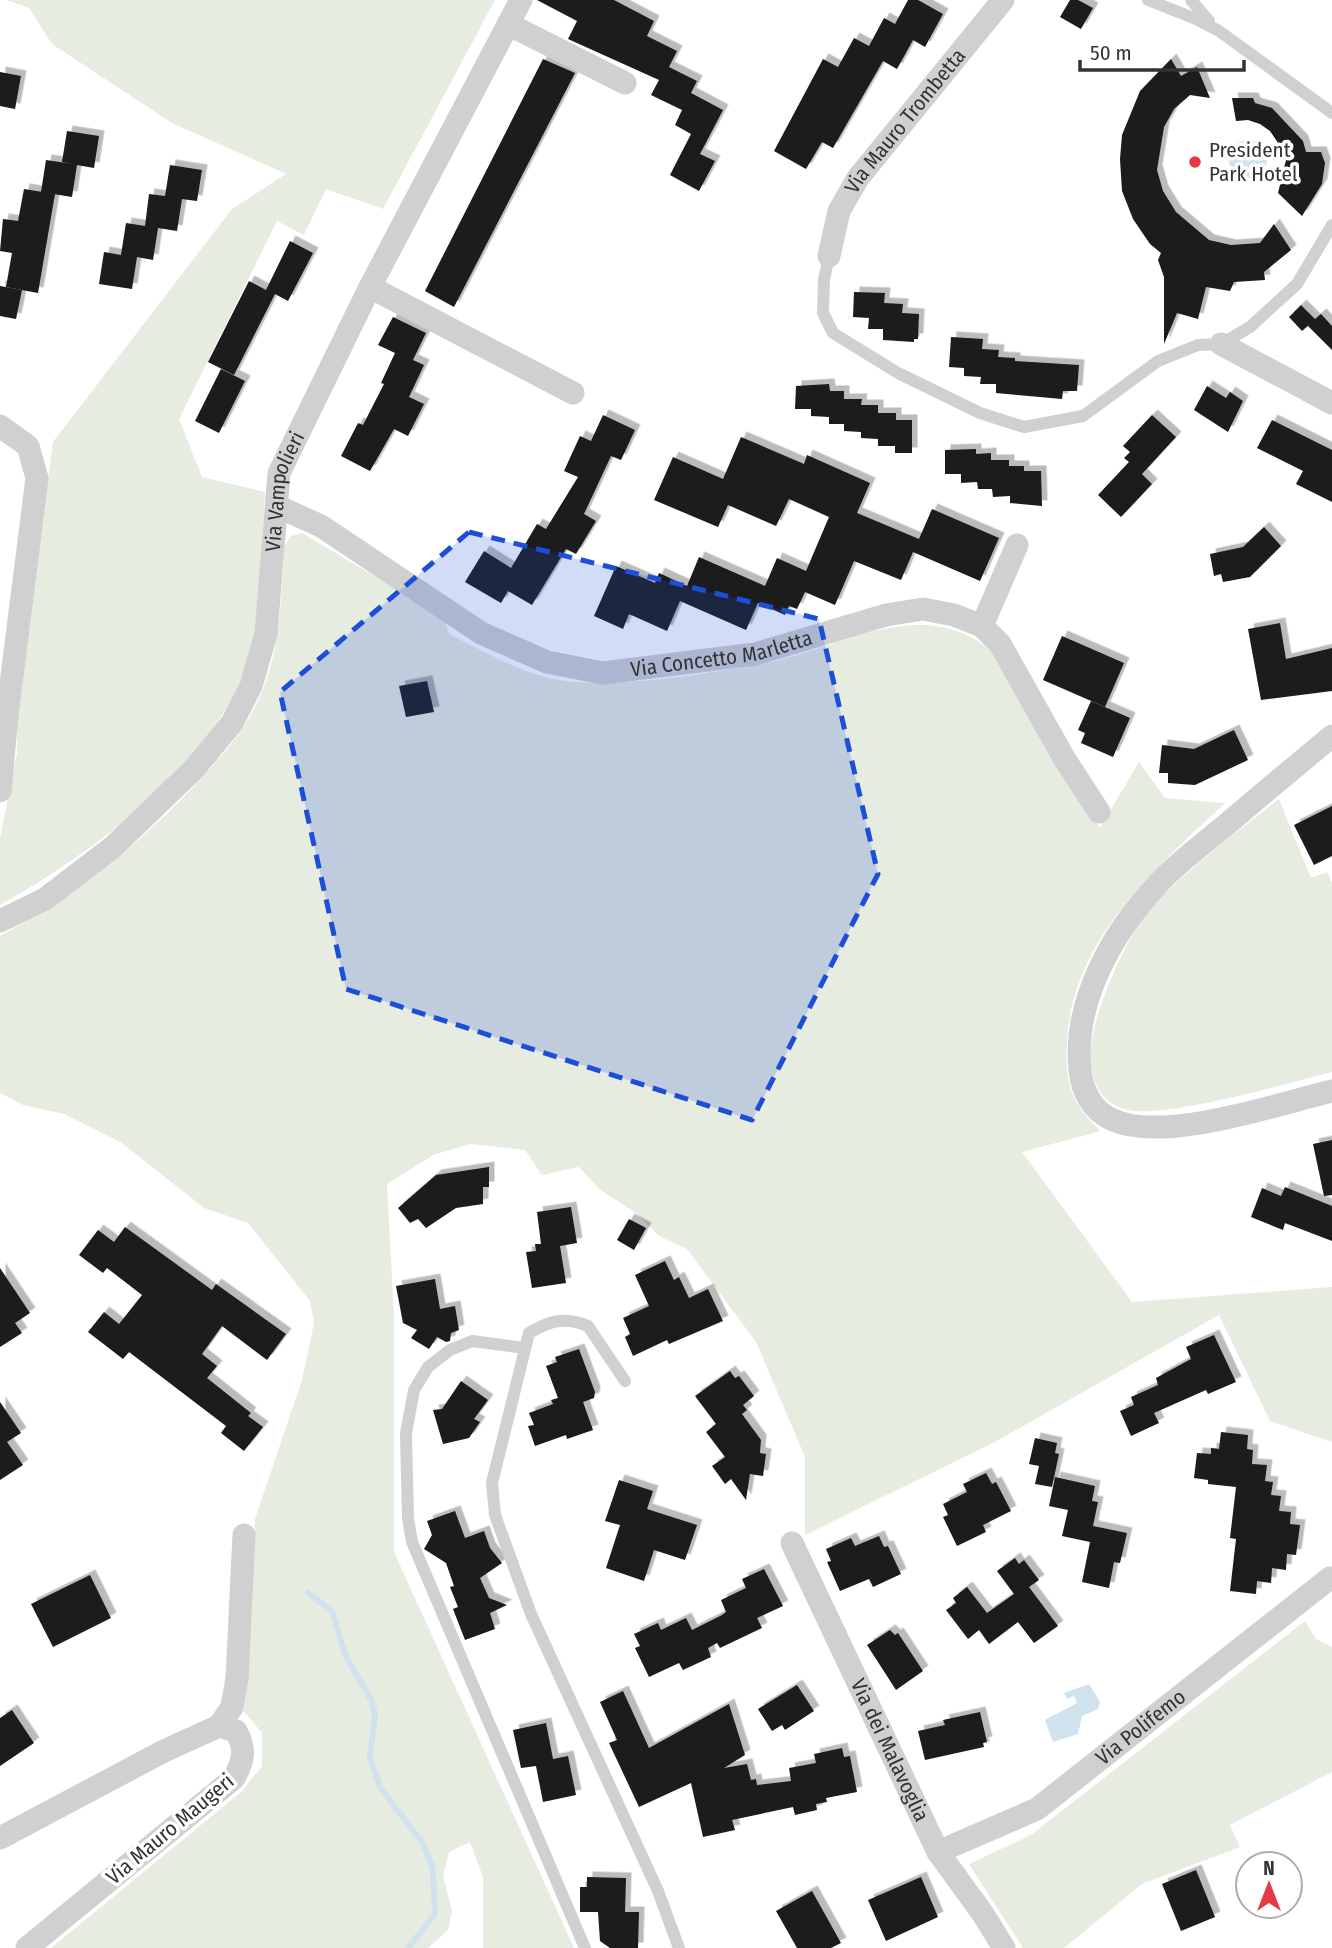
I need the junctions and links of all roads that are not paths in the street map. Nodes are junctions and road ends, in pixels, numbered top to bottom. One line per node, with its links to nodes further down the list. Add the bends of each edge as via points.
1 (521, 0): 5 (street, Via Vampolieri)
2 (1003, 0): 10 (street, Via Mauro Trombetta, via 858,177 839,211)
3 (1148, 0): 6 (lane)
4 (1191, 0): 6 (lane)
5 (508, 24): 7 (street); 11 (street, Via Vampolieri)
6 (1219, 31): 8 (lane)
7 (625, 83)
8 (1332, 113)
9 (1332, 225): 12 (lane, via 1297,284 1250,327)
10 (830, 256): 12 (lane, via 823,313 833,333 898,373 980,413 1024,427 1083,416 1158,361 1198,345)
11 (370, 287): 13 (street); 16 (street, Via Vampolieri, via 279,473)
12 (1221, 344): 14 (street)
13 (573, 393)
14 (1332, 403)
15 (0, 426): 19 (street, via 28,446 37,478)
16 (277, 506): 18 (street, Via Concetto Marletta, via 321,526 481,633 547,662 603,673 755,654 886,615 923,609); 24 (street, Via Vampolieri, via 266,634 251,686 232,723 176,787 113,847 45,899)
17 (1017, 545): 18 (street)
18 (982, 626): 23 (street, via 1000,644)
19 (7, 648): 20 (street)
20 (4, 712): 22 (street)
21 (1332, 736): 25 (street, via 1173,868 1122,927 1097,975 1082,1018 1078,1054 1082,1086 1092,1105 1113,1120 1139,1125 1184,1126)
22 (0, 790)
23 (1099, 812)
24 (0, 920)
25 (1332, 1091)
26 (525, 1348): 27 (lane, via 529,1333 546,1323 578,1322 597,1335); 35 (lane, via 472,1341 428,1367 414,1390 406,1433 408,1518 412,1542); 36 (lane, via 492,1483 495,1515 531,1614 658,1891)
27 (625, 1381)
28 (244, 1535): 31 (street, via 237,1678 232,1707)
29 (792, 1544): 33 (street, Via dei Malavoglia)
30 (1330, 1578): 33 (street, Via Polifemo, via 1037,1809)
31 (219, 1726): 32 (street); 34 (street, Via Mauro Maugeri, via 236,1731 243,1744 243,1761 234,1777)
32 (0, 1838)
33 (938, 1852): 37 (street, Via dei Malavoglia)
34 (27, 1948)
35 (585, 1948)
36 (679, 1948)
37 (1004, 1948)

